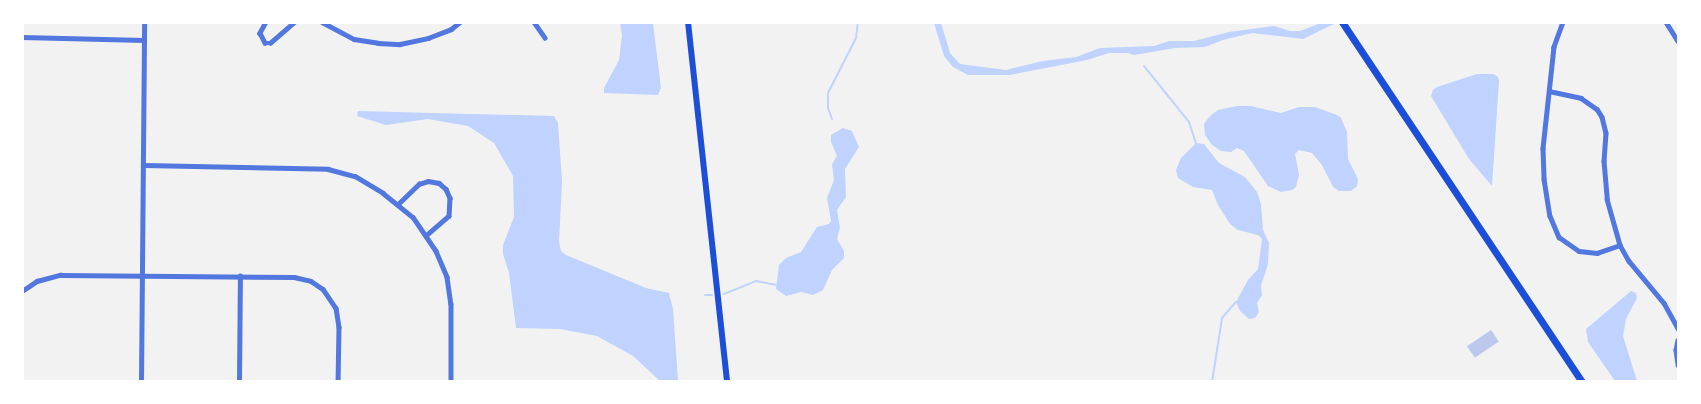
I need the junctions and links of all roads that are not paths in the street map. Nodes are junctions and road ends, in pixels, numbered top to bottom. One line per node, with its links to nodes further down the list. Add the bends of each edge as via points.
1 (144, 22): 13 (street)
2 (266, 22): 3 (street, via 260,33 265,43 270,43)
3 (294, 22)
4 (322, 22): 5 (street, via 354,38 400,44 428,38)
5 (460, 22)
6 (534, 22): 12 (street)
7 (688, 22): 30 (main road)
8 (1342, 22): 31 (main road)
9 (1562, 22): 15 (street, via 1554,47)
10 (1666, 22): 14 (street)
11 (22, 37): 13 (street)
12 (545, 38)
13 (144, 40): 16 (street)
14 (1678, 41)
15 (1549, 91): 19 (street, via 1581,98 1597,109 1602,117 1606,133 1607,199); 19 (street, via 1543,163 1554,228 1568,245 1578,251 1597,253)
16 (144, 165): 17 (street, via 328,169 355,176); 20 (street)
17 (398, 204): 18 (street); 18 (street, via 419,184 428,181 439,183 446,189 450,198 449,216)
18 (427, 235): 29 (street, via 446,277 451,304)
19 (1620, 245): 23 (street, via 1664,303)
20 (142, 275): 21 (street); 22 (street, via 60,275 44,278); 26 (street)
21 (240, 276): 27 (street); 28 (street, via 294,277 311,281 323,289 336,308 338,318)
22 (22, 290)
23 (1678, 328)
24 (1678, 340): 25 (street)
25 (1678, 365)
26 (141, 382)
27 (239, 382)
28 (338, 382)
29 (451, 382)
30 (727, 382)
31 (1582, 382)

